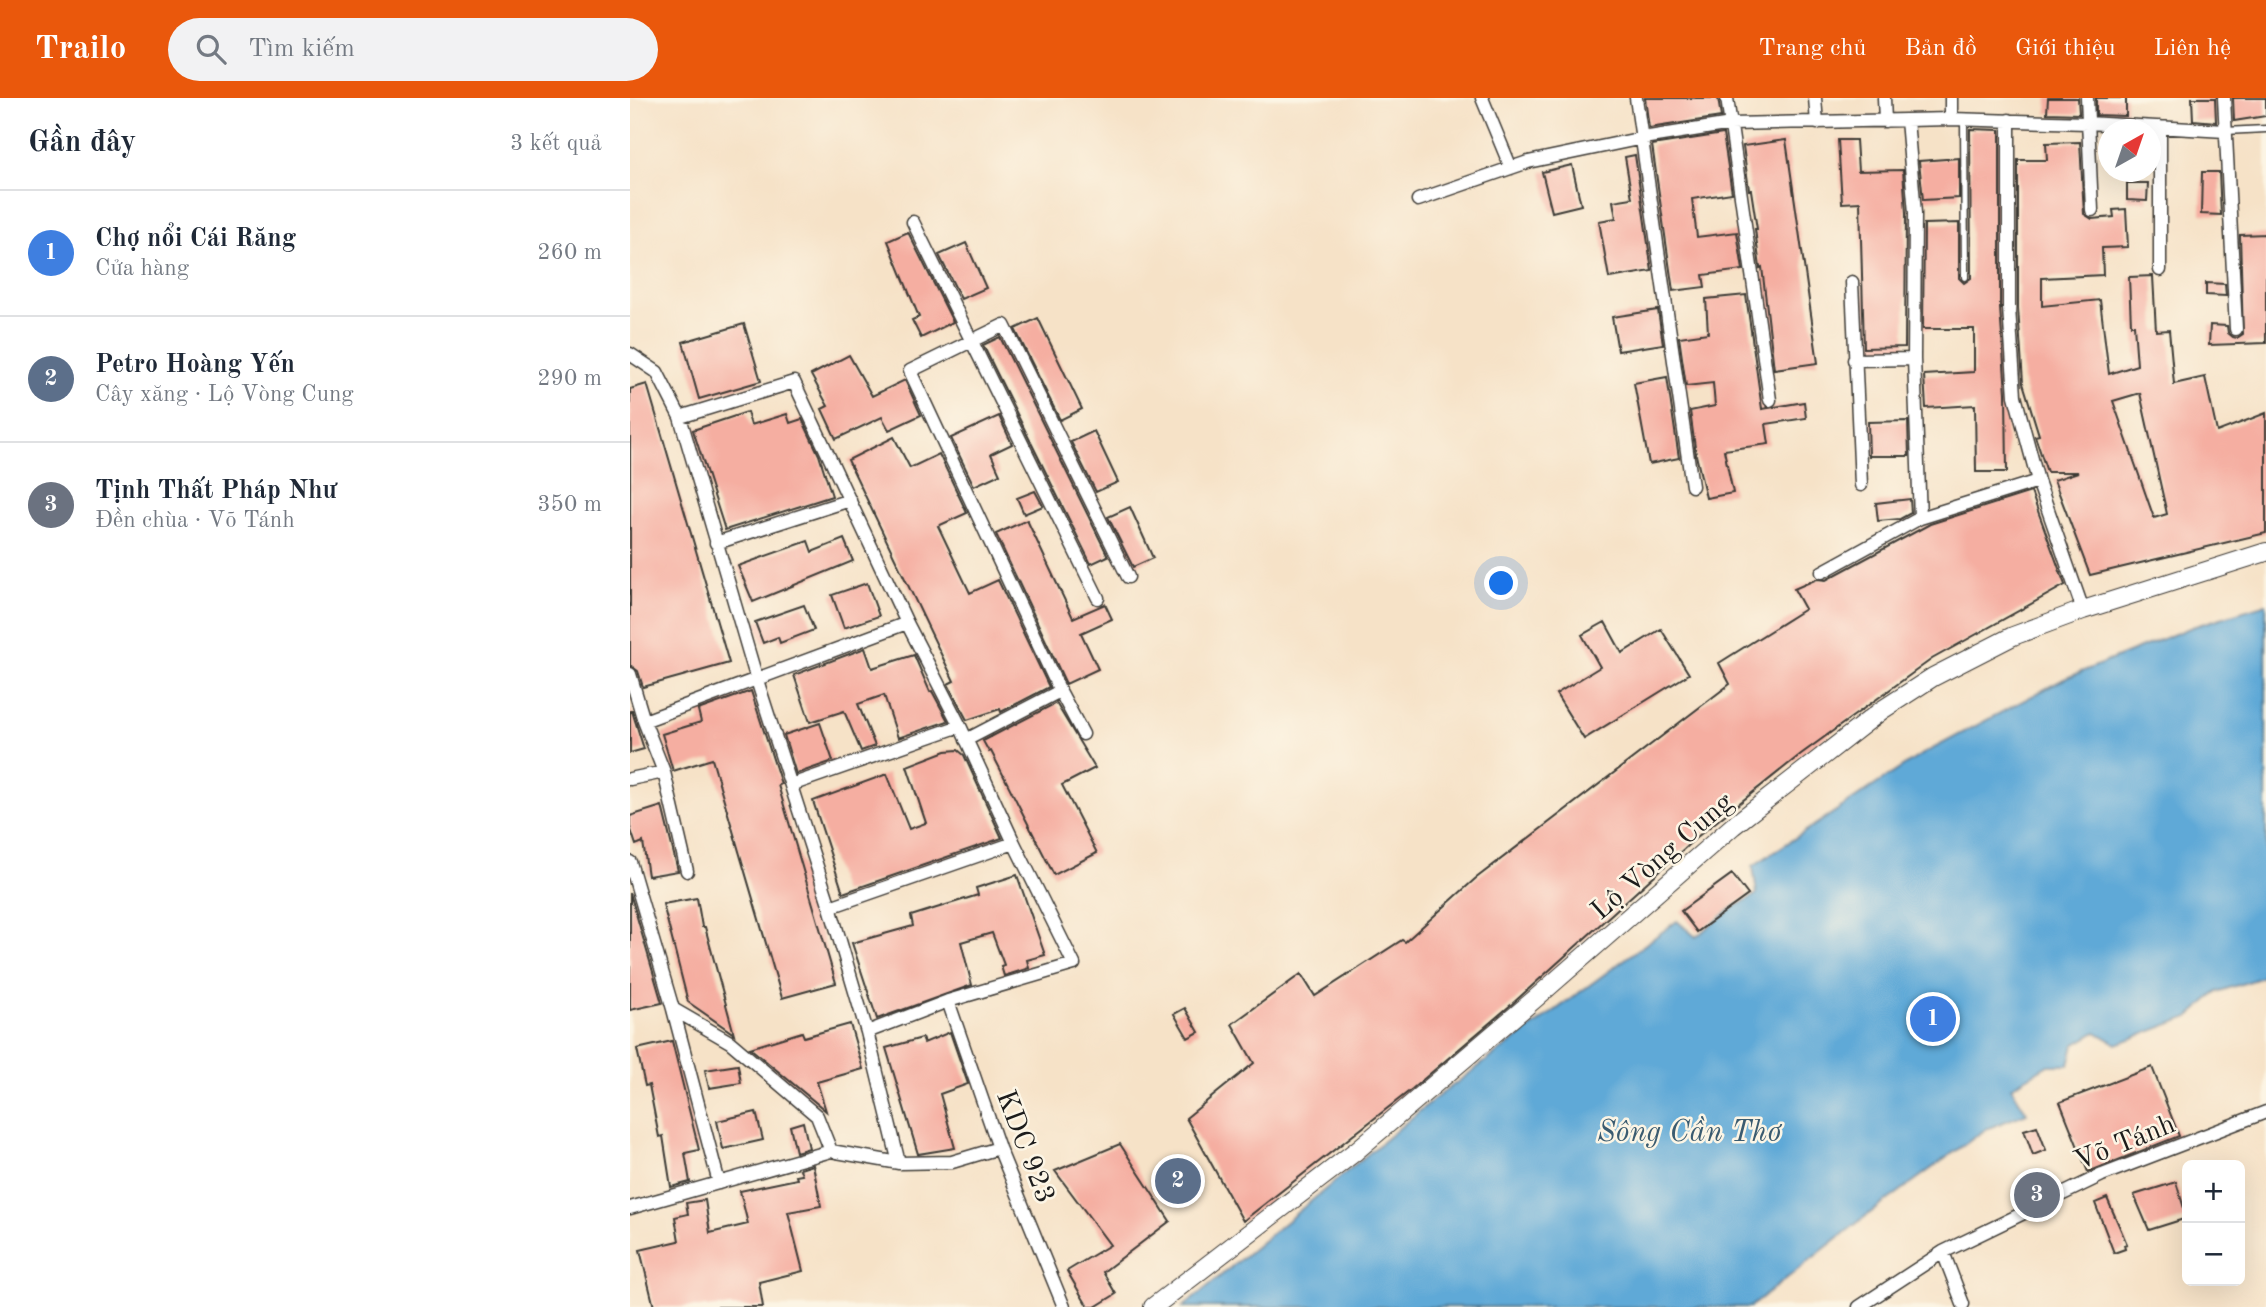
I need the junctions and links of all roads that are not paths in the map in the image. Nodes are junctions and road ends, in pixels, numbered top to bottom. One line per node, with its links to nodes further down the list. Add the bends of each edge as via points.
1 (1482, 98): 21 (street)
2 (1636, 98): 20 (street)
3 (1727, 98): 15 (street)
4 (1815, 98): 13 (street)
5 (1884, 98): 12 (street)
6 (1951, 98): 9 (street)
7 (2087, 98): 14 (street)
8 (2224, 98): 19 (street)
9 (1958, 119): 10 (street); 11 (street); 27 (lane)
10 (1907, 120): 12 (street); 32 (street, via 1915,213)
11 (2009, 120): 14 (street); 36 (street, via 2009,308 2015,396)
12 (1885, 121): 13 (street)
13 (1817, 123): 15 (street)
14 (2087, 123): 16 (street); 24 (street)
15 (1731, 124): 20 (street); 34 (street)
16 (2098, 124)
17 (2161, 127): 19 (street)
18 (2266, 130): 19 (lane)
19 (2225, 131): 29 (street)
20 (1643, 138): 21 (street); 38 (street)
21 (1511, 168): 23 (street)
22 (2160, 182): 26 (street)
23 (1418, 200)
24 (2092, 210)
25 (913, 222): 30 (street)
26 (2160, 270)
27 (1965, 277)
28 (1852, 282): 33 (street)
29 (2236, 329)
30 (970, 341): 44 (street, via 1004,325); 45 (street); 50 (street, via 910,371)
31 (630, 354): 35 (street, via 657,372)
32 (1914, 359): 33 (street); 40 (street)
33 (1854, 360): 37 (street)
34 (1770, 400)
35 (680, 417): 39 (street, via 794,382); 41 (street)
36 (2038, 481): 40 (street); 46 (street)
37 (1861, 485)
38 (1692, 486)
39 (850, 500): 41 (street); 47 (street)
40 (1920, 518): 43 (street)
41 (716, 543): 49 (street)
42 (2266, 552): 46 (main road, Lộ Vòng Cung)
43 (1822, 572)
44 (1128, 577)
45 (1098, 598)
46 (2083, 610): 74 (main road, Lộ Vòng Cung, via 2001,641 1933,677 1863,724 1733,826 1356,1151)
47 (907, 623): 49 (street); 52 (street)
48 (630, 674): 51 (street)
49 (757, 680): 51 (street); 57 (street)
50 (1060, 691): 53 (street); 54 (street)
51 (644, 721): 55 (street)
52 (960, 726): 54 (street); 57 (street)
53 (1083, 734)
54 (966, 740): 58 (street)
55 (664, 772): 56 (street); 60 (street)
56 (630, 779)
57 (791, 785): 61 (street)
58 (1014, 843): 61 (street); 62 (street, via 1074,964)
59 (630, 862): 63 (street)
60 (687, 871)
61 (830, 908): 64 (street)
62 (948, 1001): 64 (street); 66 (street, KDC 923)
63 (673, 1009): 67 (street, via 730,1042 817,1116); 69 (street)
64 (867, 1032): 68 (street)
65 (2266, 1112): 71 (street, Võ Tánh, via 2102,1174)
66 (999, 1148): 68 (street, via 952,1162); 73 (street, KDC 923)
67 (831, 1151): 68 (street); 69 (street)
68 (899, 1163)
69 (719, 1183): 70 (street)
70 (630, 1208)
71 (1943, 1252): 72 (street); 75 (street, Võ Tánh)
72 (1963, 1304)
73 (1064, 1307)
74 (1153, 1307)
75 (1859, 1307)

